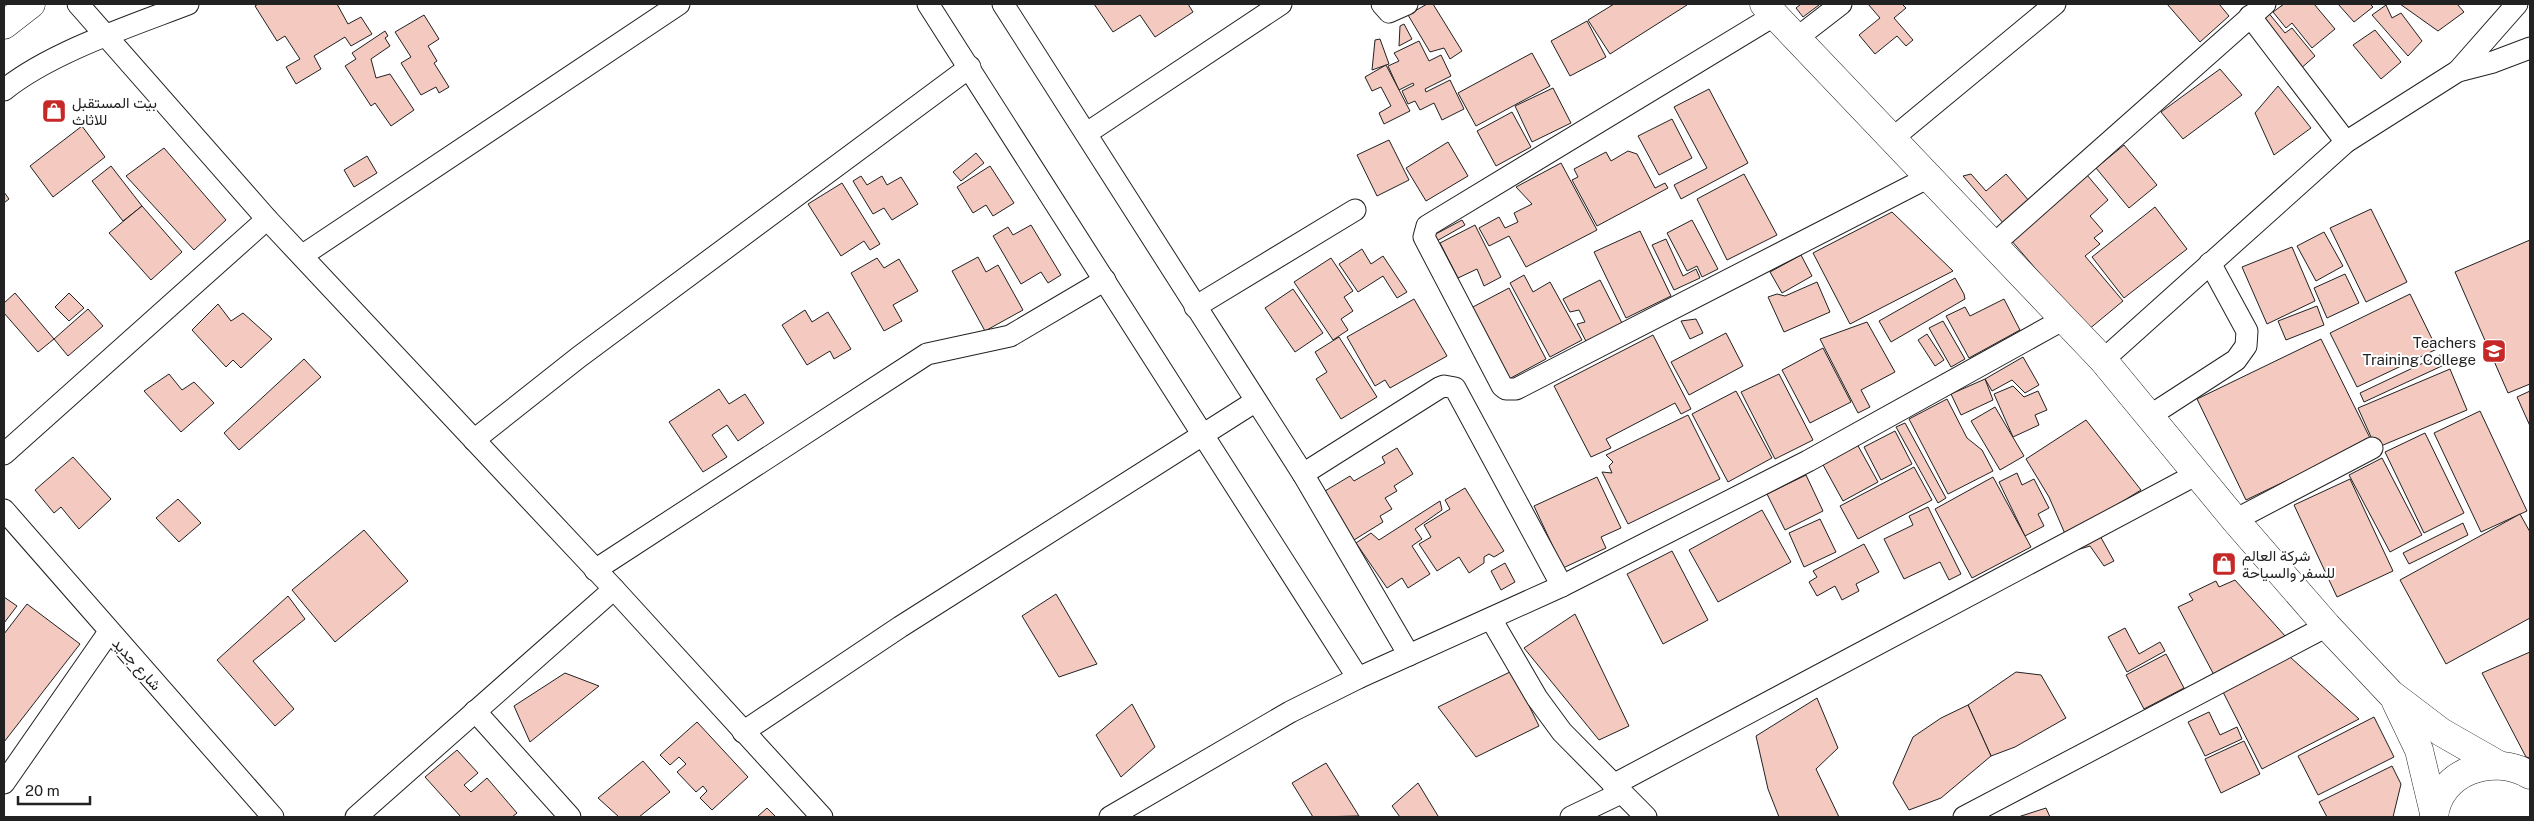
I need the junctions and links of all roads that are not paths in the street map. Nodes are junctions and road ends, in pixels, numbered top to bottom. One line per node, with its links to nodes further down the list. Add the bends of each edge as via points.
1 (31, 4): 15 (main road)
2 (78, 4): 16 (street)
3 (188, 4): 16 (street)
4 (679, 4): 29 (street)
5 (928, 4): 19 (street)
6 (1003, 4): 22 (street)
7 (1282, 4): 22 (street)
8 (1382, 4): 9 (street, via 1389,12)
9 (1407, 4)
10 (1841, 4): 17 (street)
11 (2055, 4): 23 (street)
12 (2517, 4): 20 (street)
13 (1769, 9): 17 (main road); 25 (street, via 1427,226 1424,237 1502,386 1516,389)
14 (2255, 9): 24 (street); 28 (street)
15 (4, 25)
16 (105, 36): 21 (street, via 50,62); 27 (street)
17 (1797, 38): 23 (main road)
18 (2530, 48): 20 (street)
19 (970, 67): 31 (street); 38 (street, via 579,357)
20 (2458, 71): 24 (street)
21 (4, 90)
22 (1087, 133): 32 (street)
23 (1893, 138): 25 (main road)
24 (2346, 142): 30 (street)
25 (1929, 177): 28 (main road)
26 (1355, 210): 32 (street)
27 (267, 219): 29 (street); 40 (street)
28 (1993, 245): 33 (main road)
29 (303, 255): 38 (street)
30 (2210, 264): 34 (street); 36 (street, via 2247,331 2246,346 2236,360)
31 (1106, 280): 37 (street); 45 (street, via 1010,336 927,354)
32 (1195, 307): 35 (street)
33 (2064, 319): 34 (main road); 46 (street, via 1808,460)
34 (2103, 360): 36 (main road)
35 (1256, 401): 37 (street); 41 (street)
36 (2148, 417): 42 (main road)
37 (1204, 435): 52 (street); 55 (street, via 900,627)
38 (474, 440): 45 (street)
39 (2372, 448): 44 (street)
40 (4, 454)
41 (1303, 474): 46 (street, via 1439,388 1455,388); 51 (street)
42 (2197, 474): 44 (main road); 59 (street)
43 (4, 510): 50 (street, شارع جديد)
44 (2235, 520): 49 (main road)
45 (595, 570): 47 (street)
46 (1562, 586): 48 (street)
47 (614, 589): 54 (street); 55 (street)
48 (1491, 619): 51 (street); 59 (street, via 1549,714 1575,747)
49 (2327, 626): 53 (main road); 68 (street)
50 (109, 632): 58 (street); 61 (street, شارع جديد)
51 (1409, 655): 52 (street)
52 (1358, 678): 65 (street, via 1290,712)
53 (2391, 694): 56 (main road, via 2448,736); 60 (main road, via 2419,750)
54 (475, 711): 62 (street); 63 (street)
55 (743, 732): 64 (street)
56 (2497, 764): 57 (main road); 60 (main road, via 2476,768 2457,777 2447,787)
57 (2530, 774)
58 (4, 783)
59 (1617, 789): 66 (street); 67 (street)
60 (2434, 815)
61 (273, 817)
62 (356, 817)
63 (570, 817)
64 (822, 817)
65 (1110, 817)
66 (1571, 817)
67 (1646, 817)
68 (1964, 817)

